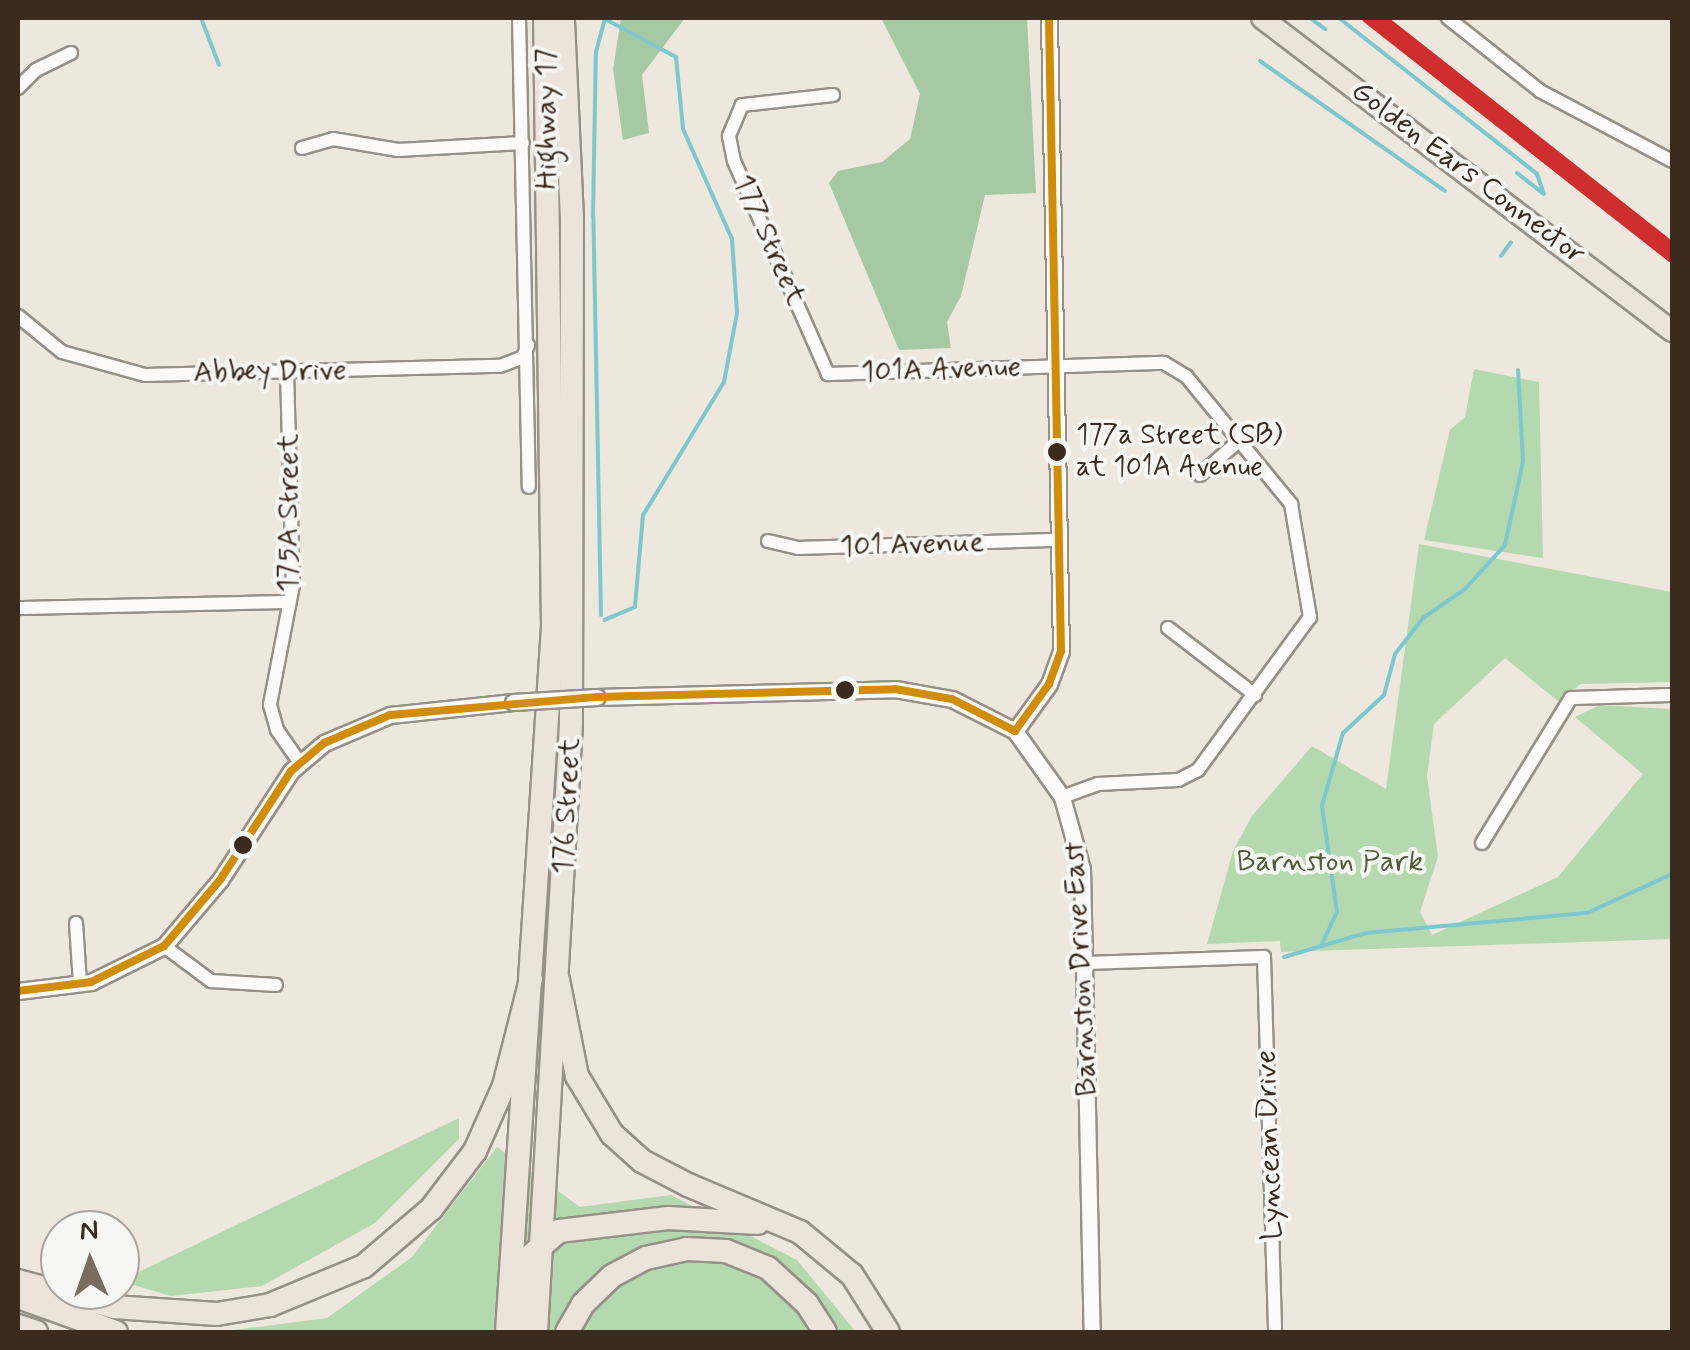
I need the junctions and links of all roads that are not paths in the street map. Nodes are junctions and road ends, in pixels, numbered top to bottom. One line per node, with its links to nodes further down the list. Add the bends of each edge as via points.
1 (519, 18): 11 (street)
2 (545, 18): 15 (highway, Highway 17)
3 (563, 18): 14 (highway, Highway 17)
4 (579, 18): 14 (highway)
5 (1049, 18): 19 (street)
6 (1262, 18): 17 (main road, Golden Ears Connector)
7 (1448, 18): 13 (street, via 1540,91)
8 (72, 53): 9 (street, via 36,70)
9 (18, 88)
10 (833, 95): 21 (street, 177 Street, via 742,105 731,118 734,161)
11 (523, 143): 12 (street, via 398,150 333,139); 18 (street)
12 (302, 148)
13 (1672, 161)
14 (572, 219): 40 (highway, 176 Street, via 571,684)
15 (548, 220): 39 (highway, 176 Street, via 553,627)
16 (18, 316): 20 (street, Abbey Drive, via 62,352 105,369 145,375)
17 (1672, 331)
18 (528, 345): 20 (street, Abbey Drive, via 523,357 500,366); 24 (street)
19 (1054, 366): 21 (street, 101A Avenue); 22 (street, 101A Avenue, via 1170,365); 25 (street)
20 (287, 372): 27 (street, 175A Street)
21 (828, 374)
22 (1240, 440): 23 (street); 30 (street, 101A Avenue, via 1289,500 1311,603 1307,623)
23 (1200, 475)
24 (529, 487)
25 (1058, 540): 26 (street, 101 Avenue, via 798,548); 32 (street, via 1061,651 1049,684)
26 (768, 541)
27 (289, 602): 28 (street); 33 (street, 175A Street, via 270,706)
28 (18, 608)
29 (1168, 628): 30 (street)
30 (1256, 695): 34 (street, 101A Avenue, via 1198,770 1178,780 1098,784)
31 (1672, 695): 35 (street, via 1571,698)
32 (1015, 731): 33 (street, Barnston Drive East, bridge, via 952,699 895,688 597,698 390,715 338,735); 34 (street, Barnston Drive East)
33 (300, 764): 37 (street, Barnston Drive East, via 220,880)
34 (1062, 797): 38 (street, Barnston Drive East, via 1082,869)
35 (1482, 843)
36 (76, 923): 41 (street)
37 (164, 946): 41 (street, Barnston Drive East); 42 (street, via 211,981)
38 (1085, 963): 57 (street, Barnston Drive East); 58 (street, Lyncean Drive, via 1264,957)
39 (531, 979): 46 (highway, via 504,1086 475,1152 431,1209 364,1266 270,1305 217,1314 114,1307); 51 (highway, 176 Street)
40 (558, 980): 44 (highway, via 577,1076 612,1134 642,1160 688,1184); 45 (highway, 176 Street)
41 (80, 984): 43 (street, Barnston Drive East)
42 (276, 984)
43 (18, 990)
44 (800, 1232): 45 (highway, via 743,1220 668,1218 559,1230); 56 (highway, via 852,1275)
45 (543, 1240): 52 (highway, via 529,1257); 53 (highway, 176 Street)
46 (18, 1281)
47 (18, 1297): 50 (highway)
48 (18, 1326): 49 (highway)
49 (36, 1332)
50 (116, 1332)
51 (507, 1332)
52 (520, 1332)
53 (536, 1332)
54 (567, 1332): 55 (highway, via 582,1304 612,1276 646,1258 687,1249 726,1252 768,1268 807,1304)
55 (825, 1332)
56 (888, 1332)
57 (1092, 1332)
58 (1275, 1332)

